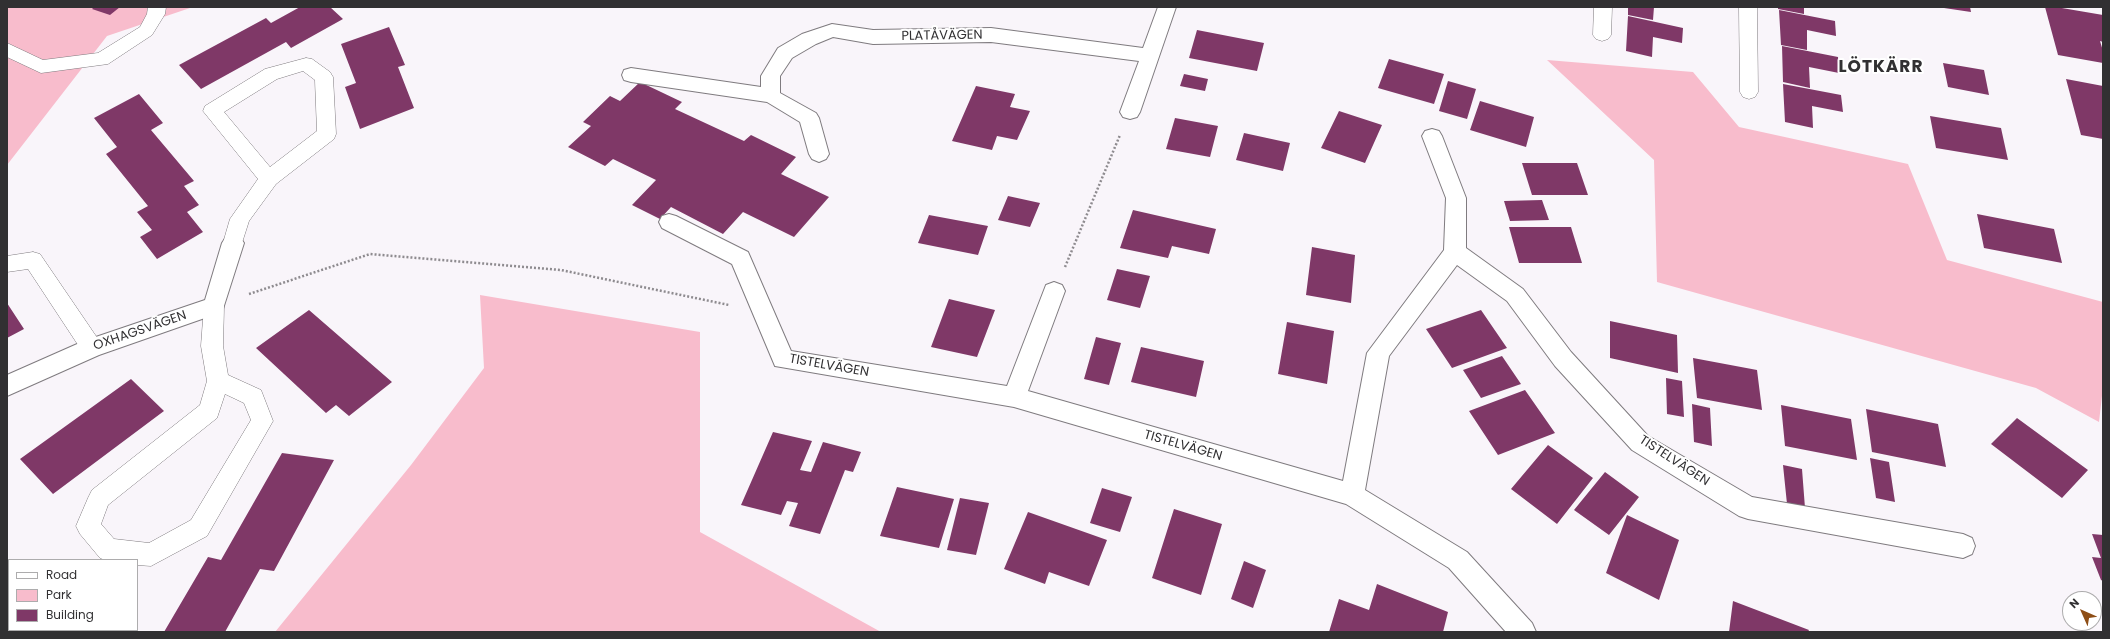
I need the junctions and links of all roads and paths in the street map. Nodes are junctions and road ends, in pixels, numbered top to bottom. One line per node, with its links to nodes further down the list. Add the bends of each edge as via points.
1 (157, 7): 6 (lane, via 156,14 146,31 102,59 41,67)
2 (1167, 7): 7 (street)
3 (1603, 7): 5 (lane)
4 (1748, 7): 9 (lane)
5 (1602, 35)
6 (7, 49)
7 (1150, 56): 10 (street, PLATÅVÄGEN, via 991,35 873,37 832,30 809,39 785,54 770,76); 11 (street)
8 (631, 75): 10 (street)
9 (1749, 92)
10 (771, 96): 13 (street, via 809,118)
11 (1130, 112): 19 (path)
12 (1432, 136): 17 (street, via 1456,198)
13 (819, 154)
14 (269, 179): 14 (lane, via 326,134 324,77 306,64 271,74 212,111); 16 (lane, via 240,219)
15 (669, 222): 21 (street, TISTELVÄGEN, via 740,258)
16 (233, 243): 20 (street)
17 (1455, 252): 26 (street, via 1378,353); 27 (street, TISTELVÄGEN, via 1515,295 1563,359 1640,443 1748,508)
18 (7, 264): 22 (lane, via 33,260)
19 (1054, 291): 25 (street)
20 (214, 306): 21 (path, via 370,254 561,270); 22 (street, OXHAGSVÄGEN); 23 (lane, via 212,346)
21 (764, 312): 25 (street, TISTELVÄGEN, via 783,359)
22 (92, 348): 24 (street, OXHAGSVÄGEN)
23 (218, 381): 23 (lane, via 209,411 100,498 88,526 108,550 151,555 200,528 262,421 254,397)
24 (7, 386)
25 (1014, 397): 26 (street, TISTELVÄGEN)
26 (1352, 495): 28 (street, TISTELVÄGEN, via 1458,560)
27 (1963, 546)
28 (1523, 632)

